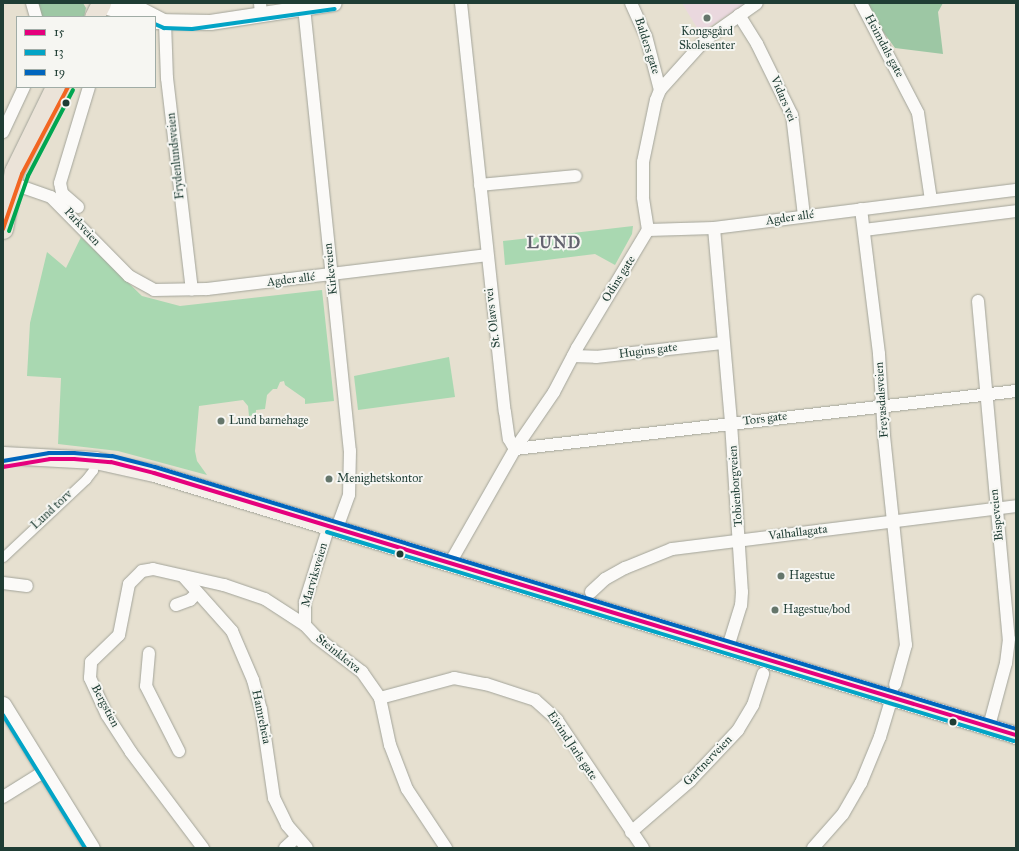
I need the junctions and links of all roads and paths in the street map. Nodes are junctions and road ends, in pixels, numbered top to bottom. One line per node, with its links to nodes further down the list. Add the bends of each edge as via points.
1 (32, 3): 12 (street)
2 (128, 3): 14 (street)
3 (334, 3): 9 (street)
4 (460, 3): 24 (street, St. Olavs vei)
5 (631, 3): 20 (street, Balders gate, via 646,36)
6 (757, 3): 11 (street)
7 (861, 3): 26 (street, Heimdals gate, via 907,89 922,125)
8 (103, 8): 13 (street)
9 (304, 8): 10 (street); 36 (street, Kirkeveien)
10 (260, 9): 15 (street, via 210,22)
11 (739, 15): 20 (street, via 706,39); 30 (street, Vidars vei, via 757,44 792,115)
12 (36, 16)
13 (136, 16)
14 (145, 16)
15 (160, 27): 38 (street, Frydenlundsveien)
16 (24, 88): 21 (street)
17 (54, 88): 23 (main road, via 26,144)
18 (67, 88): 23 (main road)
19 (89, 88): 27 (street, via 60,183 62,193)
20 (660, 90): 33 (street, via 643,162 643,197)
21 (3, 132)
22 (576, 176): 24 (street)
23 (15, 184): 31 (main road); 37 (street, Parkveien, via 44,193 57,202 129,276)
24 (480, 185): 35 (street, St. Olavs vei)
25 (1016, 190): 26 (street, Agder allé)
26 (931, 200): 28 (street, Agder allé)
27 (78, 207)
28 (861, 209): 30 (street, Agder allé); 34 (street, Freyasdalsveien)
29 (1016, 210): 34 (street)
30 (804, 215): 32 (street, Agder allé)
31 (4, 224)
32 (714, 228): 33 (street, Agder allé); 40 (street, Tobienborgveien)
33 (648, 230): 41 (street, Odins gate)
34 (864, 230): 44 (street, Freyasdalsveien, via 879,354)
35 (486, 255): 36 (street, Agder allé); 46 (street, St. Olavs vei, via 504,412 509,439)
36 (331, 275): 38 (street, Agder allé); 54 (street, Kirkeveien, via 351,477 349,494)
37 (144, 286): 38 (street, Agder allé, via 166,291)
38 (192, 290)
39 (978, 301): 43 (street, Bispeveien)
40 (722, 343): 41 (street, Hugins gate, via 596,357); 45 (street, Tobienborgveien)
41 (573, 356): 46 (street, Odins gate, via 525,438)
42 (1016, 392): 43 (street, Tors gate)
43 (988, 395): 44 (street, Tors gate); 52 (street, Bispeveien)
44 (882, 406): 45 (street, Tors gate); 53 (street, Freyasdalsveien)
45 (731, 423): 46 (street, Tors gate); 55 (street, Tobienborgveien)
46 (515, 449): 57 (street, Odins gate)
47 (3, 456): 48 (main road, Marviksveien, via 27,455)
48 (50, 459): 49 (main road, Marviksveien); 50 (main road, Marviksveien)
49 (95, 460): 54 (main road, Marviksveien, via 154,472); 56 (street, Lund torv, via 93,470 86,479)
50 (3, 467)
51 (1016, 506): 52 (street, Valhallagata)
52 (996, 508): 53 (street, Valhallagata); 72 (street, Bispeveien, via 1009,650)
53 (893, 521): 55 (street, Valhallagata); 69 (street, Freyasdalsveien, via 906,645)
54 (333, 527): 57 (main road, Marviksveien); 65 (street, Marviksveien, via 305,602)
55 (739, 540): 62 (street, Valhallagata, via 660,552 605,579); 66 (street, Tobienborgveien, via 741,605)
56 (3, 557)
57 (450, 563): 66 (main road, Marviksveien)
58 (157, 569): 59 (street, Steinkleiva); 80 (street, Bergstien, via 142,571 129,584 119,635 91,662 90,678 107,714 131,752)
59 (183, 576): 63 (street, Hamreheia); 65 (street, Steinkleiva, via 251,593)
60 (3, 583): 61 (street)
61 (26, 586)
62 (591, 592)
63 (197, 593): 64 (street, via 190,600); 78 (street, Hamreheia, via 228,624 248,668 261,709 274,798)
64 (176, 605)
65 (305, 625): 70 (street, Steinkleiva, via 316,637 362,672)
66 (728, 646): 69 (main road, Marviksveien)
67 (149, 653): 74 (street, via 146,686)
68 (763, 674): 77 (street, Gartnerveien, via 754,705 738,730 690,780)
69 (893, 691): 72 (main road, Marviksveien); 85 (street, Freyasdalsveien, via 880,737 861,783 843,814)
70 (380, 698): 77 (street, Eivind Jarls gate, via 454,678 486,684 535,700 557,720); 83 (street, Steinkleiva, via 387,734 402,779 423,816)
71 (3, 704): 75 (street)
72 (989, 726): 73 (main road, Marviksveien)
73 (1016, 735)
74 (178, 751)
75 (45, 771): 76 (street); 79 (street)
76 (5, 793)
77 (631, 832): 84 (street, Eivind Jarls gate)
78 (297, 838): 81 (street); 82 (street, Hamreheia)
79 (92, 848)
80 (203, 848)
81 (285, 848)
82 (307, 848)
83 (446, 848)
84 (643, 848)
85 (813, 848)

